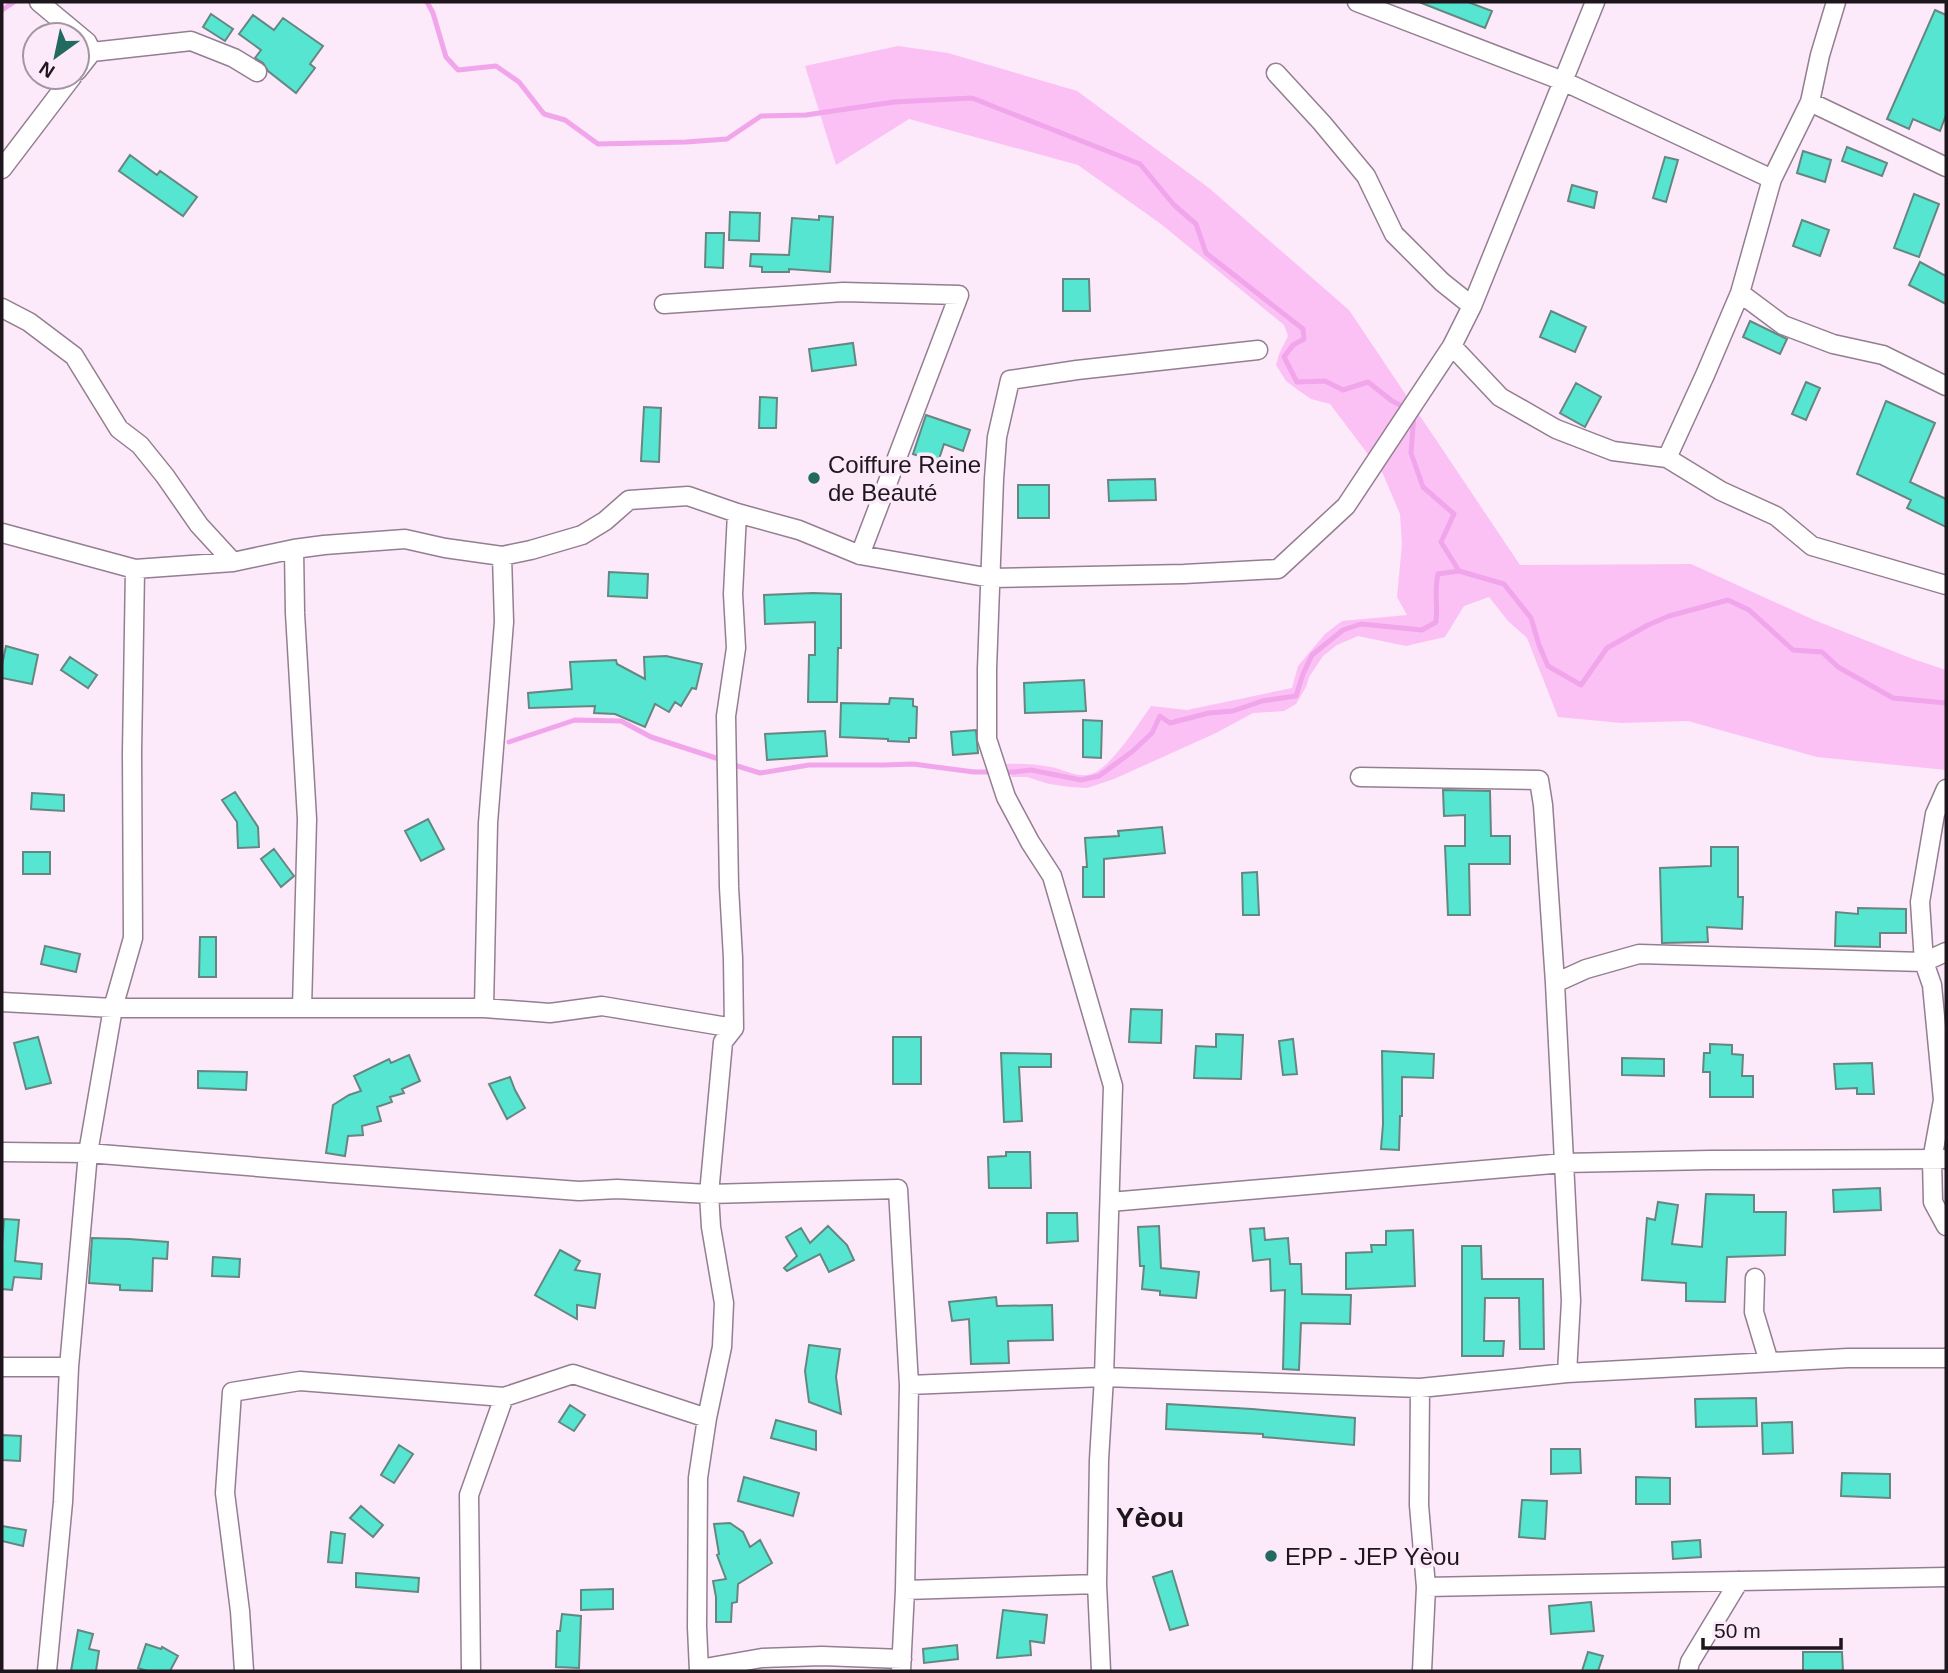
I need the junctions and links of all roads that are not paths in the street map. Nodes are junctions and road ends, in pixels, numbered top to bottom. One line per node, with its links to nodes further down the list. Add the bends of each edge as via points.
1 (39, 2): 5 (street, via 87,42)
2 (1357, 2): 8 (street)
3 (1595, 2): 8 (street)
4 (1836, 2): 10 (street)
5 (92, 52): 6 (street, via 191,41)
6 (257, 72)
7 (1276, 73): 16 (street, via 1366,176 1394,234)
8 (1563, 81): 13 (street); 16 (street)
9 (61, 91): 12 (street)
10 (1810, 102): 11 (street); 13 (street)
11 (1946, 167)
12 (2, 169)
13 (1772, 178): 14 (street)
14 (1740, 293): 20 (street, via 1783,325 1833,344 1883,355); 21 (street)
15 (664, 304): 25 (street, via 843,292 959,295)
16 (1472, 306): 18 (street)
17 (2, 308): 27 (street, via 74,356 120,429 140,445 199,525)
18 (1452, 346): 21 (street, via 1500,397 1556,429 1613,451); 29 (street, via 1346,506 1278,569)
19 (1258, 349): 29 (street, via 1010,380 997,437)
20 (1946, 386)
21 (1667, 458): 30 (street, via 1721,491 1776,516 1812,546)
22 (737, 513): 25 (street, via 799,530); 26 (street, via 688,496 629,500 582,536); 40 (street, via 736,648 726,716)
23 (2, 533): 28 (street)
24 (294, 549): 26 (street, via 405,539); 27 (street); 38 (street, via 307,819)
25 (860, 555): 29 (street)
26 (502, 556): 39 (street, via 504,622 488,822)
27 (233, 562): 28 (street)
28 (135, 569): 37 (street, via 133,937)
29 (991, 578): 46 (street, via 987,739 1006,797 1052,876 1113,1086)
30 (1946, 585)
31 (1360, 777): 35 (street, via 1539,780)
32 (1946, 789): 34 (street, via 1936,814 1920,902)
33 (1946, 952): 34 (street)
34 (1924, 962): 35 (street, via 1639,954); 43 (street, via 1932,985 1943,1100)
35 (1555, 983): 44 (street)
36 (2, 1002): 37 (street)
37 (113, 1008): 38 (street); 42 (street)
38 (302, 1008): 39 (street)
39 (484, 1008): 40 (street, via 550,1013 602,1006)
40 (734, 1028): 45 (street, via 723,1042)
41 (2, 1152): 42 (street)
42 (89, 1153): 45 (street, via 579,1191); 52 (street)
43 (1939, 1159): 44 (street); 47 (street, via 1933,1202)
44 (1564, 1163): 46 (street); 53 (street, via 1571,1301)
45 (709, 1194): 55 (street, via 898,1189); 58 (street, via 710,1227 724,1303 722,1347)
46 (1110, 1202): 54 (street)
47 (1946, 1226)
48 (1755, 1278): 50 (street, via 1754,1312)
49 (1946, 1358): 50 (street)
50 (1769, 1362): 53 (street)
51 (2, 1367): 52 (street)
52 (69, 1367): 66 (street, via 63,1502)
53 (1567, 1373): 56 (street)
54 (1104, 1377): 55 (street); 56 (street); 61 (street)
55 (909, 1385): 63 (street)
56 (1420, 1388): 62 (street, via 1419,1505)
57 (504, 1397): 58 (street, via 573,1374); 67 (street, via 300,1381 232,1392 225,1493); 68 (street, via 469,1495)
58 (707, 1419): 65 (street, via 698,1478)
59 (1946, 1577): 60 (street)
60 (1739, 1581): 62 (street); 71 (street)
61 (1097, 1584): 63 (street); 69 (street)
62 (1426, 1587): 70 (street)
63 (905, 1590): 64 (street)
64 (901, 1665): 65 (street, via 822,1656 762,1658)
65 (699, 1670)
66 (47, 1671)
67 (244, 1671)
68 (471, 1671)
69 (1101, 1671)
70 (1422, 1671)
71 (1688, 1671)

